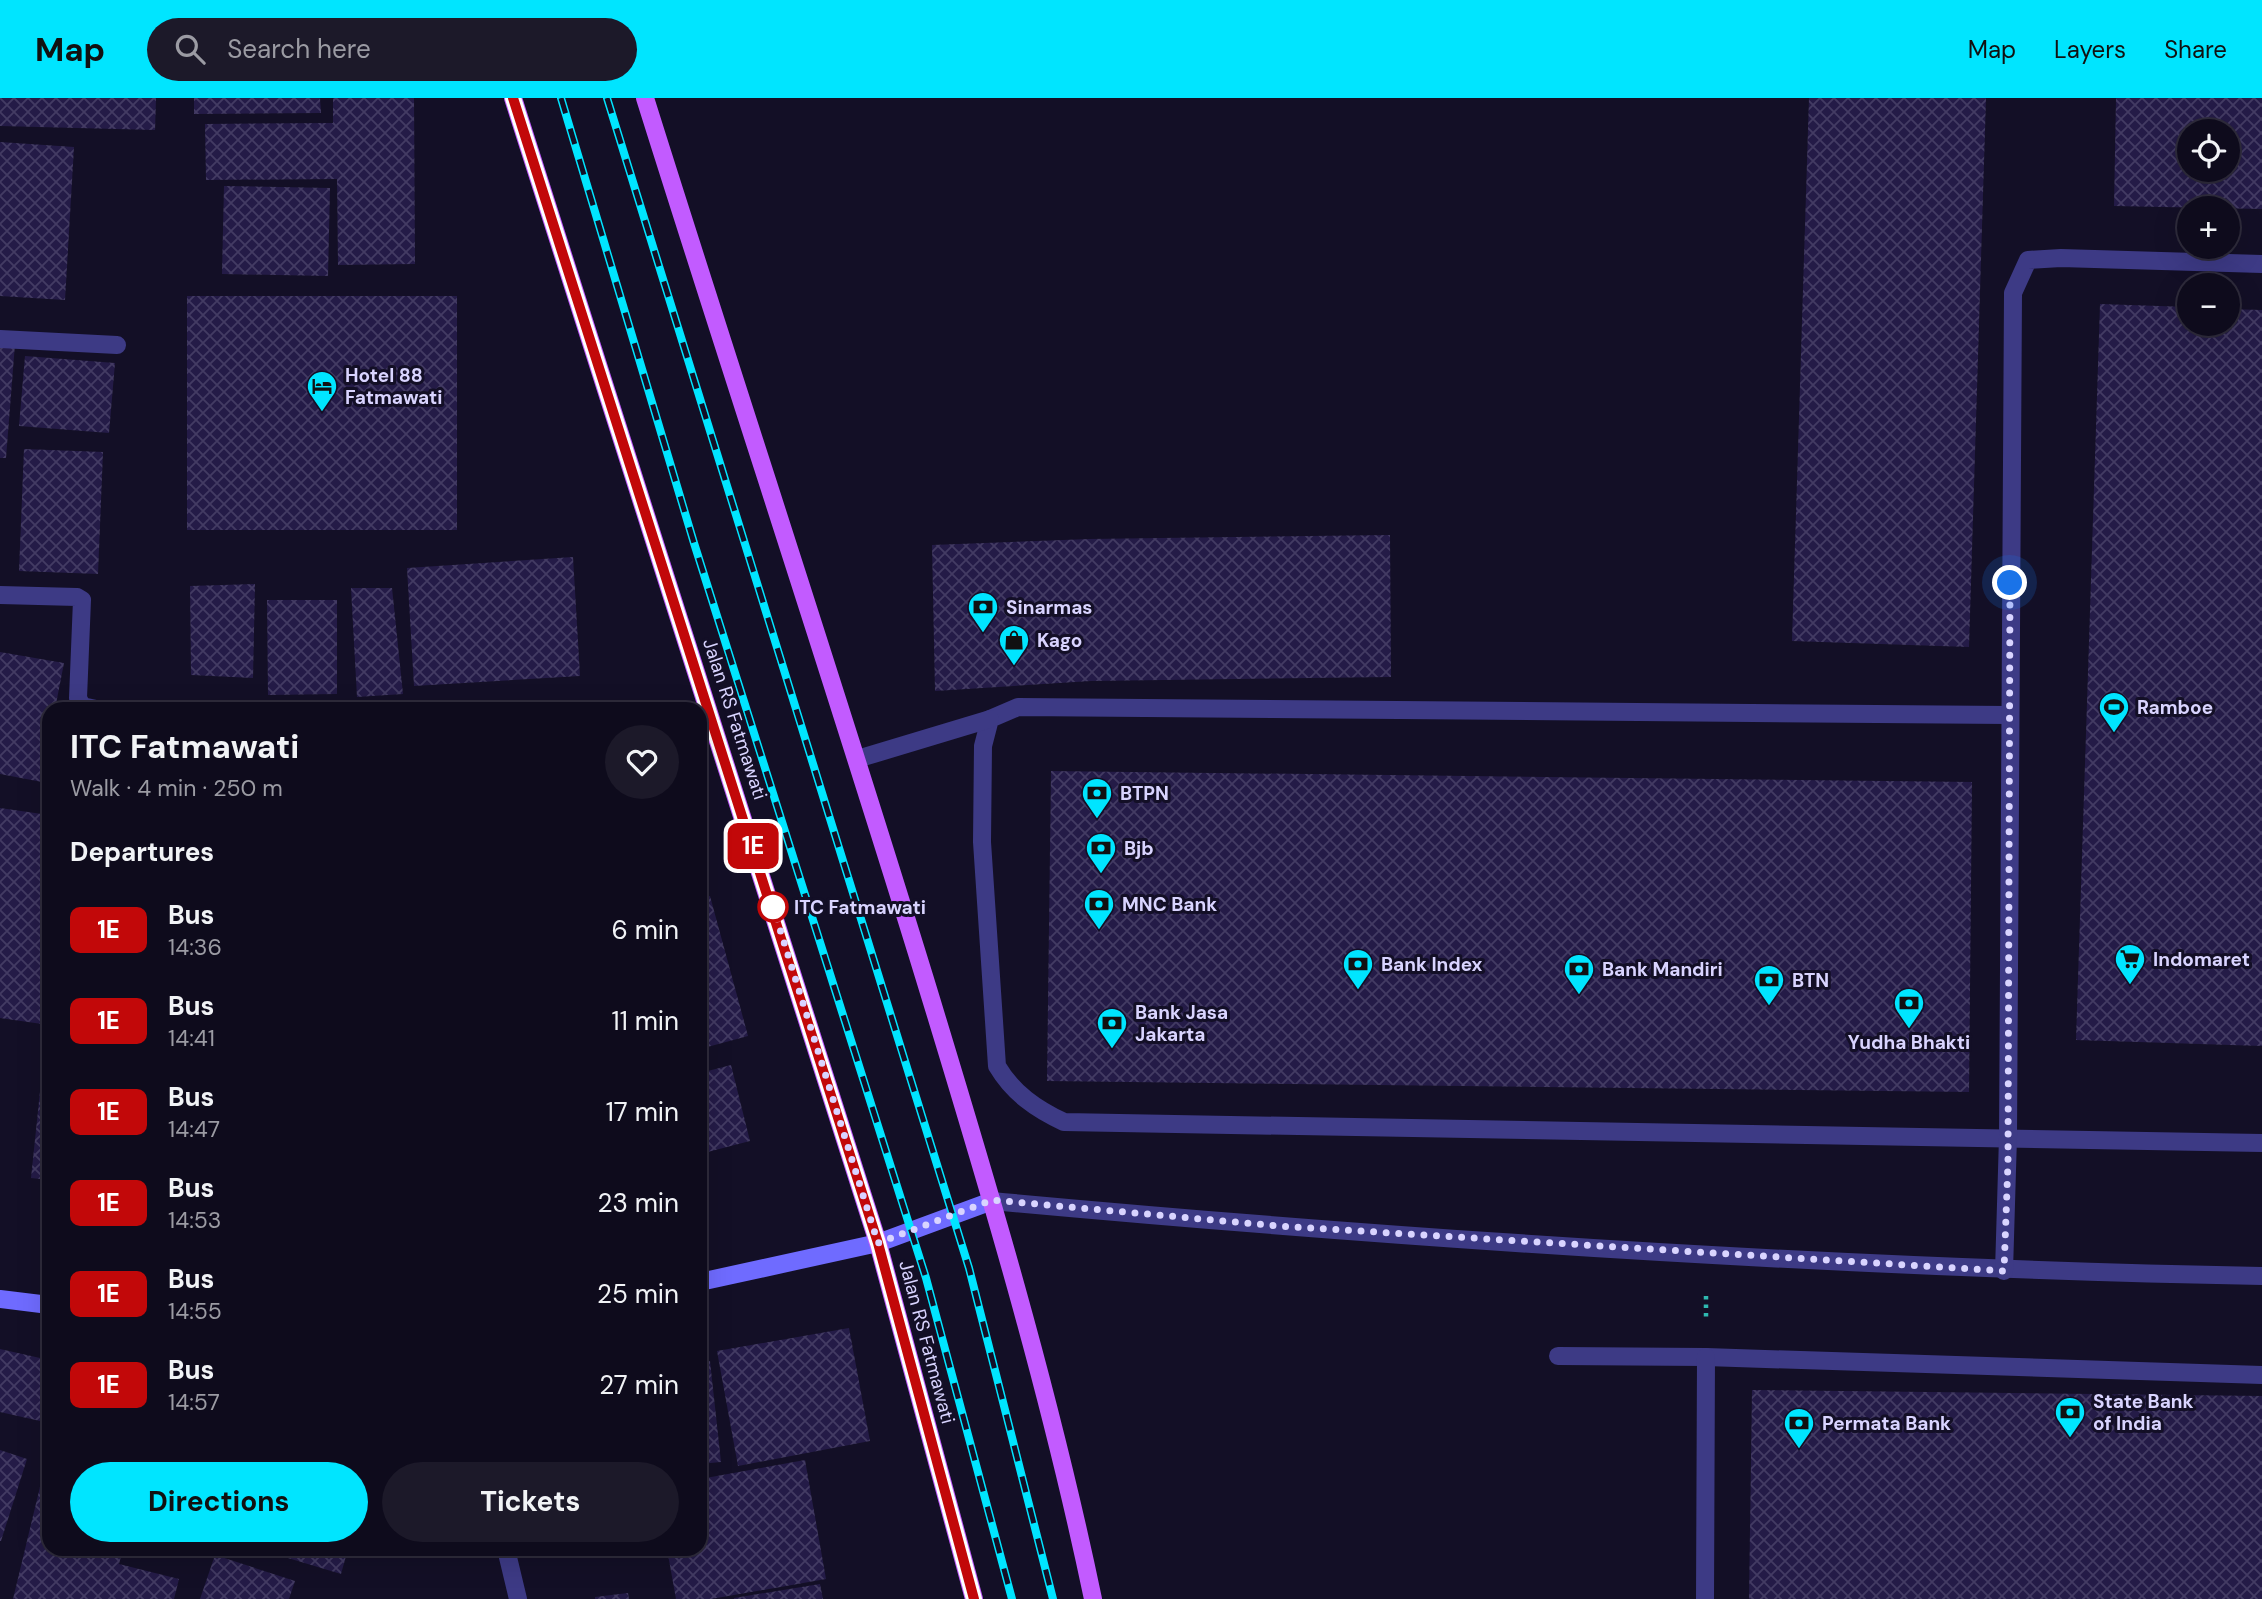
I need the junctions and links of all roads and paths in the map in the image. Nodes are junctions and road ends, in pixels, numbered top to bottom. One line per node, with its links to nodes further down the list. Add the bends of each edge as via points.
1 (513, 98): 8 (main road, Jalan RS Fatmawati)
2 (645, 98): 12 (main road)
3 (2262, 264): 9 (street, via 2028,260 2013,293)
4 (0, 339): 5 (street)
5 (117, 345)
6 (0, 595): 7 (street, via 82,600)
7 (80, 702)
8 (702, 702)
9 (2009, 715): 11 (street, via 1018,707); 13 (street)
10 (707, 719): 16 (main road, Jalan RS Fatmawati)
11 (990, 719): 12 (street); 13 (street, via 983,746 982,842 997,1066 1017,1092 1064,1122)
12 (857, 759): 15 (main road)
13 (2008, 1137): 14 (street); 18 (street)
14 (2262, 1143)
15 (992, 1200): 16 (street); 17 (street, via 1229,1223); 29 (main road, via 1064,1461)
16 (878, 1243): 20 (street); 28 (main road, Jalan RS Fatmawati)
17 (1706, 1253): 18 (street); 24 (path)
18 (2004, 1271): 19 (street)
19 (2262, 1276)
20 (707, 1281)
21 (0, 1299): 22 (street)
22 (42, 1304)
23 (1558, 1356): 24 (street)
24 (1706, 1357): 25 (street); 30 (street)
25 (2262, 1374)
26 (508, 1556): 27 (street)
27 (518, 1599)
28 (974, 1599)
29 (1093, 1599)
30 (1705, 1599)

